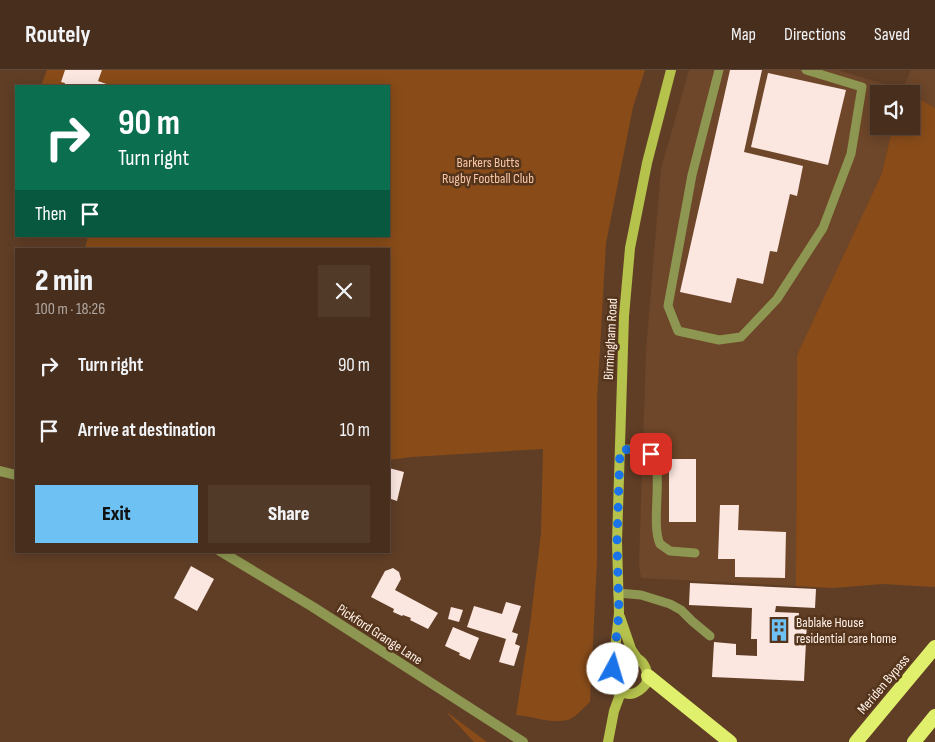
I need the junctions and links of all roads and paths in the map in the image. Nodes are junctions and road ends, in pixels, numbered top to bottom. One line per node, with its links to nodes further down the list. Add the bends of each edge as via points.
1 (670, 70): 4 (main road, Birmingham Road, via 630,248 624,316)
2 (719, 70): 3 (lane, via 692,174 668,306 678,331 719,340 741,337 777,299 822,228 851,154 862,87)
3 (806, 70)
4 (620, 449): 8 (lane, via 645,451 655,461 656,531 660,544 670,551); 9 (main road, Birmingham Road)
5 (0, 471): 6 (street)
6 (15, 475)
7 (223, 553): 18 (street, Pickford Grange Lane)
8 (695, 553)
9 (618, 593): 10 (main road, Birmingham Road); 11 (lane, via 640,595 670,604)
10 (619, 613): 13 (main road, Birmingham Road); 14 (main road, Birmingham Road)
11 (710, 636)
12 (935, 647): 21 (highway, Meriden Bypass)
13 (637, 658): 14 (main road, via 622,658); 15 (main road, via 645,666)
14 (613, 669): 16 (main road, via 614,682)
15 (648, 676): 16 (main road, via 639,691); 20 (highway)
16 (621, 692): 19 (main road)
17 (935, 716): 22 (highway)
18 (523, 742)
19 (608, 742)
20 (730, 742)
21 (856, 742)
22 (914, 742)

